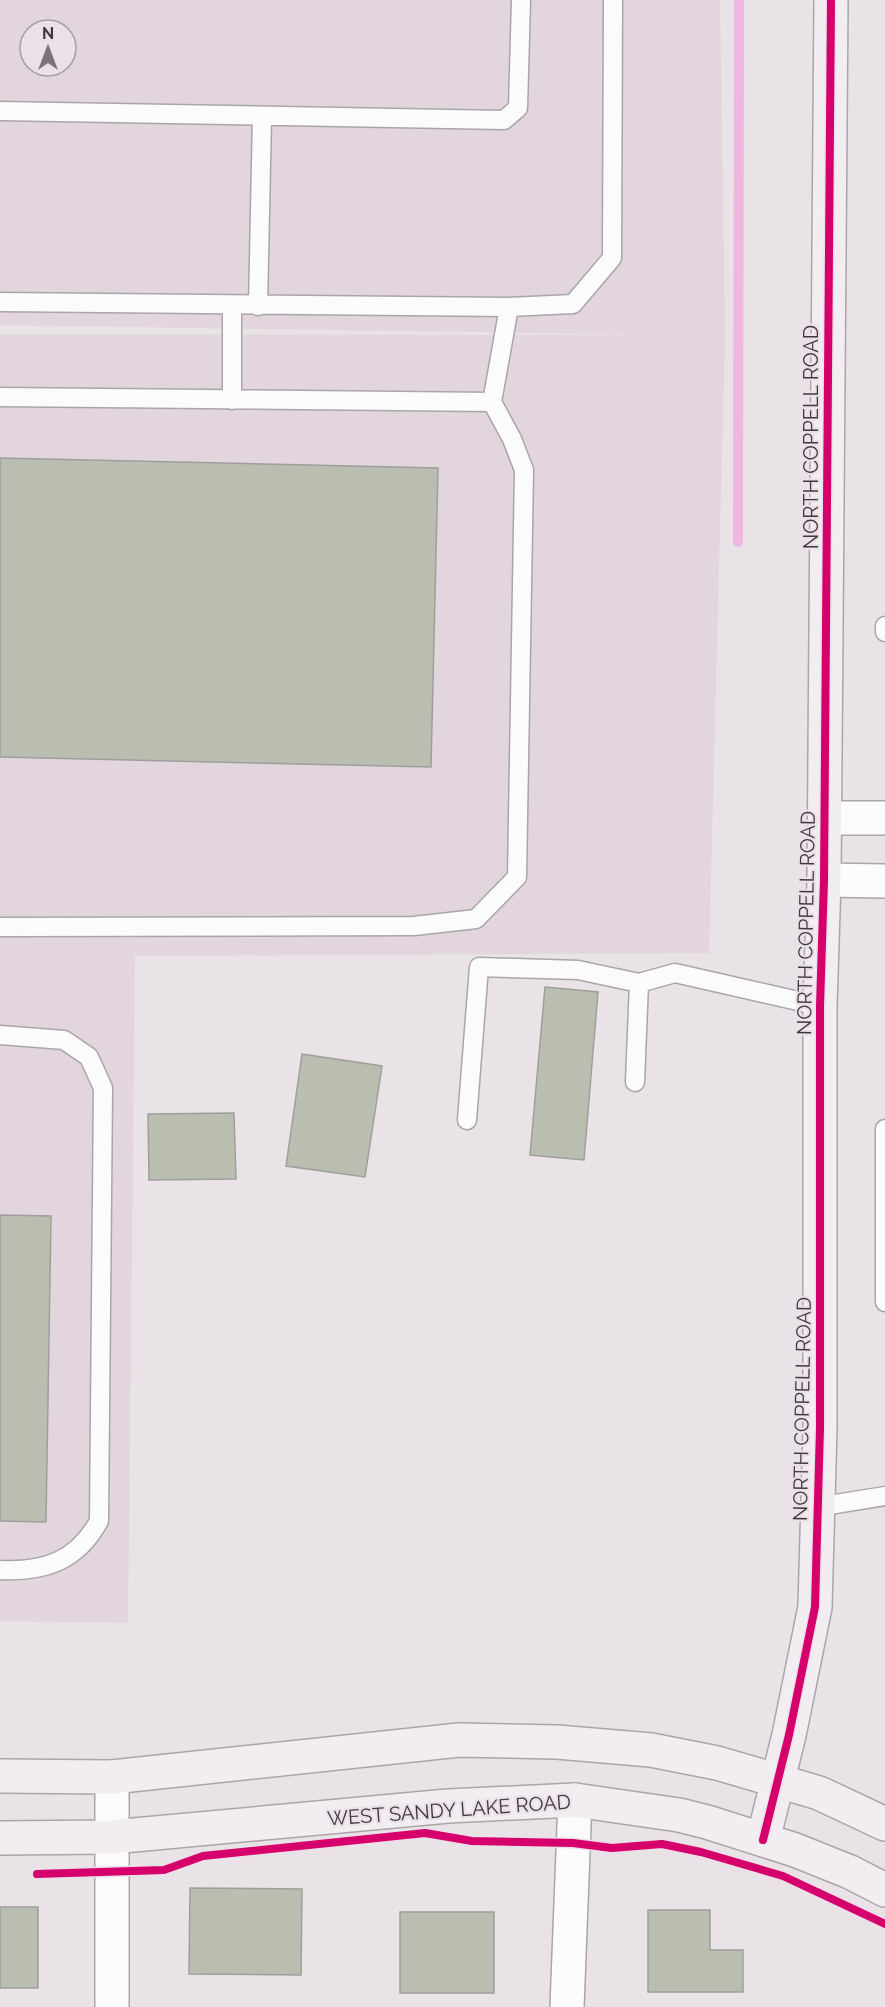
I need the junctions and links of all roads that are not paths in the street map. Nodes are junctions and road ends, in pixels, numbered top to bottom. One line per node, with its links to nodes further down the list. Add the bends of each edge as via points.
1 (521, 0): 5 (lane, via 518,108 504,120)
2 (613, 0): 9 (lane, via 612,258 573,304)
3 (831, 0): 15 (street, NORTH COPPELL ROAD)
4 (0, 111): 5 (lane)
5 (262, 117): 8 (lane)
6 (0, 302): 7 (lane)
7 (232, 306): 8 (lane); 11 (lane)
8 (258, 306): 9 (lane)
9 (509, 307): 12 (lane)
10 (0, 397): 11 (lane)
11 (232, 400): 12 (lane)
12 (492, 402): 19 (lane, via 524,470 517,877 476,919 414,926)
13 (885, 626): 14 (lane)
14 (885, 632)
15 (825, 818): 16 (street); 17 (street, NORTH COPPELL ROAD)
16 (885, 819)
17 (824, 880): 18 (street); 21 (street, NORTH COPPELL ROAD)
18 (885, 880)
19 (0, 927)
20 (639, 983): 21 (lane, via 675,973); 23 (lane); 24 (lane, via 578,970 480,967)
21 (820, 1006): 28 (street, NORTH COPPELL ROAD)
22 (0, 1035): 29 (lane, via 64,1040 89,1057 103,1088 99,1521 89,1539 67,1559 18,1571)
23 (635, 1082)
24 (467, 1120)
25 (885, 1129): 26 (lane)
26 (885, 1302)
27 (885, 1496): 28 (lane)
28 (817, 1507): 32 (street, NORTH COPPELL ROAD, via 814,1606)
29 (0, 1570)
30 (0, 1776): 31 (street)
31 (112, 1777): 32 (street, via 459,1740 557,1742 651,1750); 35 (street)
32 (778, 1780): 34 (street, via 819,1793); 37 (street, NORTH COPPELL ROAD)
33 (575, 1800): 35 (street, WEST SANDY LAKE ROAD, via 448,1806); 37 (street, WEST SANDY LAKE ROAD, via 679,1815); 40 (street)
34 (885, 1824)
35 (112, 1837): 36 (street, WEST SANDY LAKE ROAD); 39 (street)
36 (0, 1838)
37 (763, 1840): 38 (street, WEST SANDY LAKE ROAD, via 850,1872)
38 (885, 1890)
39 (112, 2007)
40 (567, 2007)

